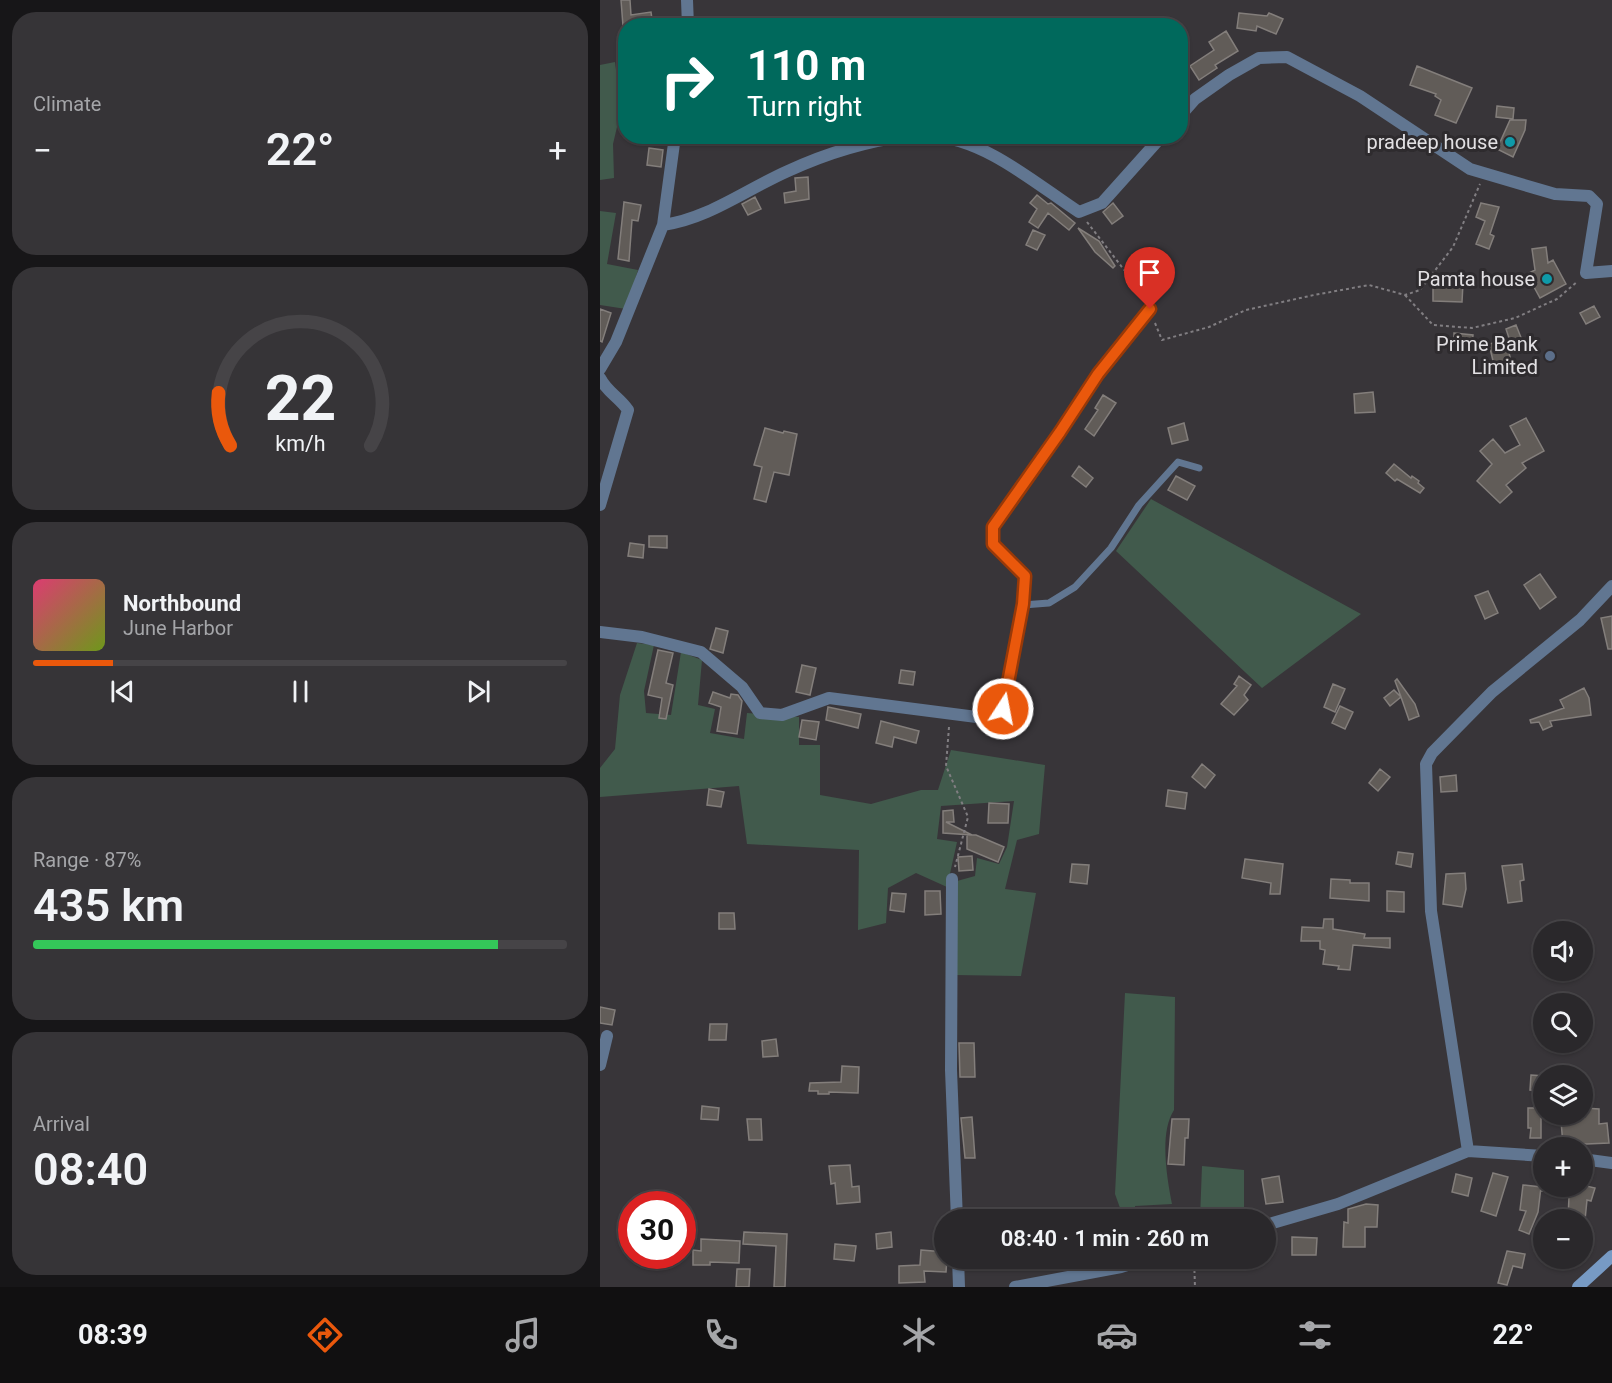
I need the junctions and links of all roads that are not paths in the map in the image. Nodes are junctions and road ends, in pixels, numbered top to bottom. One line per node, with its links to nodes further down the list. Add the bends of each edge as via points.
1 (687, 0): 2 (street)
2 (688, 18)
3 (1188, 107): 9 (street, via 1229,75 1259,58 1287,57 1360,96 1470,169 1555,194 1589,196 1597,204 1586,273)
4 (674, 144): 8 (street)
5 (865, 144): 8 (street, via 789,170 708,212)
6 (967, 144): 7 (street, via 988,152 1079,212 1101,203)
7 (1155, 144)
8 (663, 225): 11 (street, via 616,342)
9 (1612, 271)
10 (1150, 309): 16 (street, via 1098,374 993,527 993,544 1025,576)
11 (600, 369)
12 (600, 378): 14 (street, via 605,389 621,399 628,410)
13 (1199, 468): 16 (lane, via 1178,462 1075,587 1049,603)
14 (600, 505)
15 (1612, 586): 21 (street, via 1580,620 1492,692 1432,753 1426,764 1431,911)
16 (1023, 604): 17 (street, via 1003,709 992,718 829,698 782,716 760,713 742,687 700,652 642,637)
17 (600, 632)
18 (952, 879): 25 (street, via 951,1070)
19 (607, 1036): 20 (street)
20 (600, 1065)
21 (1468, 1151): 22 (street); 26 (street, via 1338,1204)
22 (1533, 1155)
23 (1593, 1160): 24 (street)
24 (1612, 1163)
25 (957, 1209)
26 (1276, 1222)
27 (1612, 1256): 32 (street)
28 (958, 1269): 31 (street)
29 (1110, 1269): 30 (street)
30 (1023, 1286)
31 (959, 1287)
32 (1578, 1287)

